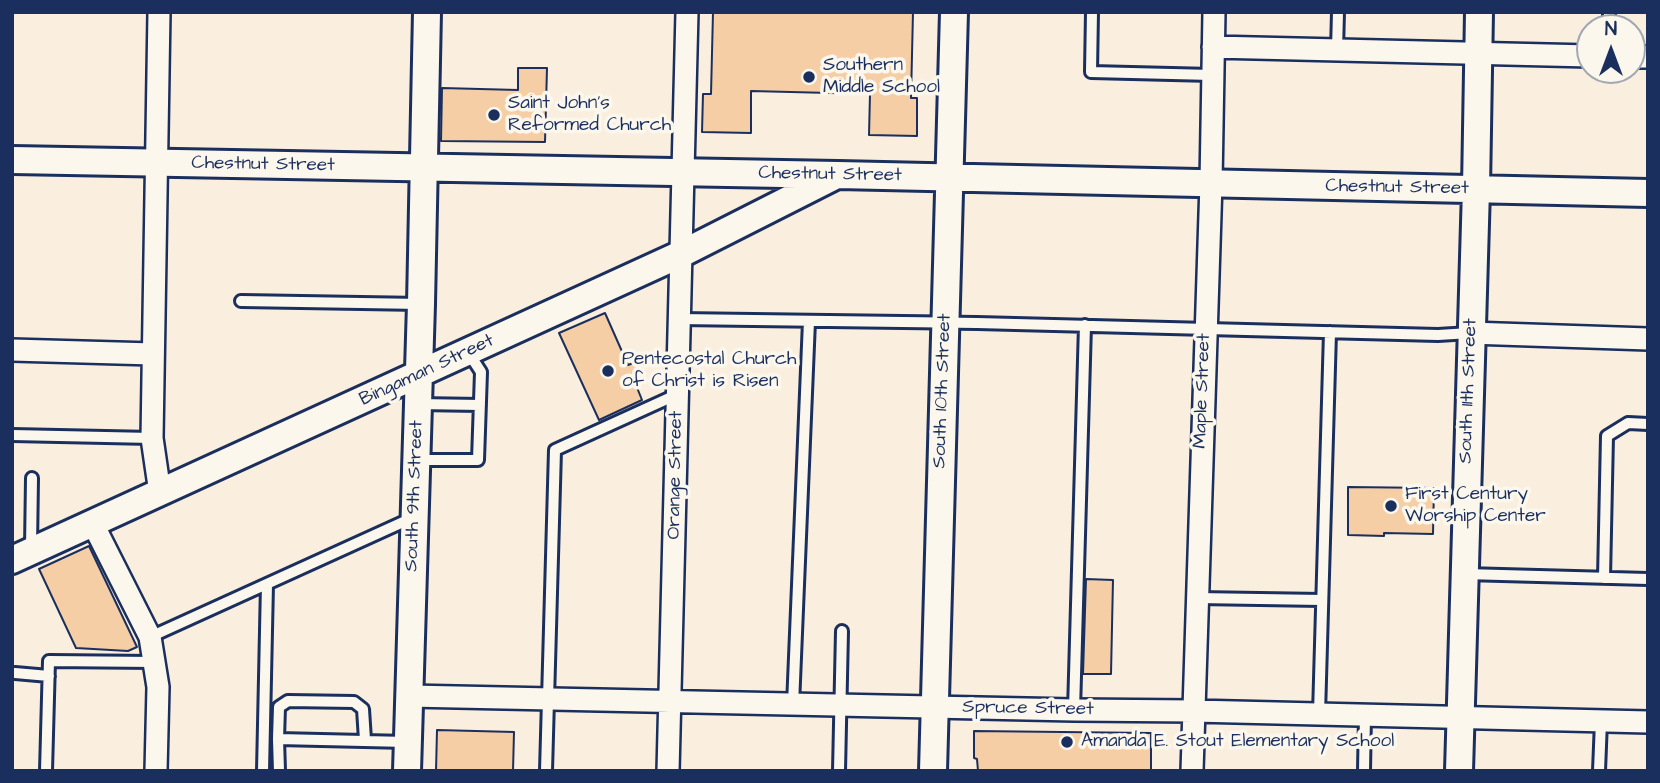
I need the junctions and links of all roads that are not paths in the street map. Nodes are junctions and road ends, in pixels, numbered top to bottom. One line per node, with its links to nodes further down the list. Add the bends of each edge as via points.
1 (159, 12): 15 (street)
2 (427, 12): 16 (street, South 9th Street)
3 (687, 12): 17 (street, Orange Street)
4 (954, 12): 19 (street, South 10th Street)
5 (1092, 12): 13 (lane, via 1091,72)
6 (1214, 12): 9 (street, Maple Street)
7 (1338, 12): 10 (lane)
8 (1479, 12): 11 (street, South 11th Street)
9 (1213, 47): 10 (street); 13 (street, Maple Street)
10 (1336, 50): 11 (street)
11 (1478, 54): 12 (street); 21 (street, South 11th Street)
12 (1576, 56)
13 (1212, 75): 20 (street, Maple Street)
14 (12, 160): 15 (street, Chestnut Street)
15 (155, 163): 16 (street, Chestnut Street); 36 (street)
16 (423, 167): 17 (street, Chestnut Street); 25 (street, South 9th Street)
17 (682, 172): 18 (street, Chestnut Street); 23 (street, Orange Street)
18 (838, 175): 19 (street, Chestnut Street); 23 (street, Bingaman Street)
19 (950, 177): 20 (street, Chestnut Street); 28 (street, South 10th Street)
20 (1211, 183): 21 (street, Chestnut Street); 30 (street, Maple Street)
21 (1476, 189): 22 (street, Chestnut Street); 32 (street, South 11th Street)
22 (1648, 194)
23 (681, 254): 26 (street, Orange Street); 35 (street, Bingaman Street)
24 (240, 301): 25 (lane)
25 (421, 304): 37 (street, South 9th Street)
26 (680, 319): 27 (lane); 38 (street, Orange Street)
27 (808, 321): 28 (lane); 64 (lane)
28 (945, 323): 29 (lane); 66 (street, South 10th Street)
29 (1085, 326): 30 (lane); 67 (lane)
30 (1205, 329): 31 (lane); 54 (street, Maple Street)
31 (1329, 332): 32 (lane); 55 (lane)
32 (1471, 332): 33 (street); 50 (street, South 11th Street)
33 (1648, 339)
34 (12, 350): 36 (street)
35 (468, 352): 37 (street, Bingaman Street); 40 (lane, via 481,372)
36 (153, 355): 43 (street)
37 (419, 375): 39 (street, South 9th Street); 46 (street, Bingaman Street)
38 (678, 394): 62 (lane, via 555,450); 63 (street, Orange Street)
39 (418, 404): 40 (lane); 44 (street, South 9th Street)
40 (480, 405): 44 (lane, via 478,460)
41 (1648, 424): 51 (lane, via 1628,424 1607,436)
42 (12, 435): 43 (lane)
43 (152, 438): 46 (street)
44 (416, 460): 47 (street, South 9th Street)
45 (32, 478): 49 (lane)
46 (160, 493): 48 (street, Bingaman Street)
47 (415, 516): 53 (lane); 61 (street, South 9th Street)
48 (93, 524): 49 (street, Bingaman Street); 57 (street)
49 (22, 556)
50 (1464, 575): 51 (lane); 71 (street, South 11th Street)
51 (1604, 578): 52 (lane)
52 (1648, 579)
53 (267, 584): 57 (lane); 80 (lane)
54 (1197, 598): 55 (lane); 68 (street, Maple Street)
55 (1322, 600): 69 (lane)
56 (842, 631): 65 (lane)
57 (150, 637): 58 (street)
58 (154, 662): 60 (lane, via 50,662); 79 (street, via 158,687)
59 (15, 673): 60 (lane)
60 (49, 676): 78 (lane)
61 (409, 696): 62 (street, Spruce Street); 76 (street, South 9th Street)
62 (547, 700): 63 (street, Spruce Street); 83 (lane)
63 (670, 702): 64 (street, Spruce Street); 84 (street, Orange Street)
64 (793, 705): 65 (street, Spruce Street)
65 (841, 706): 66 (street, Spruce Street); 85 (lane)
66 (935, 707): 67 (street, Spruce Street); 86 (street, South 10th Street)
67 (1074, 710): 68 (street, Spruce Street)
68 (1194, 710): 69 (street, Spruce Street); 77 (street, Maple Street)
69 (1319, 714): 70 (street, Spruce Street)
70 (1365, 715): 71 (street, Spruce Street); 87 (lane)
71 (1461, 718): 72 (street, Spruce Street); 88 (street, South 11th Street)
72 (1601, 721): 73 (street, Spruce Street); 89 (lane)
73 (1648, 722)
74 (278, 738): 75 (lane); 75 (lane, via 279,707 288,701 314,701 354,702 363,709); 81 (lane)
75 (365, 740): 76 (lane)
76 (408, 742): 82 (street, South 9th Street)
77 (1191, 769)
78 (46, 771)
79 (156, 771)
80 (262, 771)
81 (279, 771)
82 (407, 771)
83 (546, 771)
84 (668, 771)
85 (839, 771)
86 (933, 771)
87 (1364, 771)
88 (1459, 771)
89 (1599, 771)

